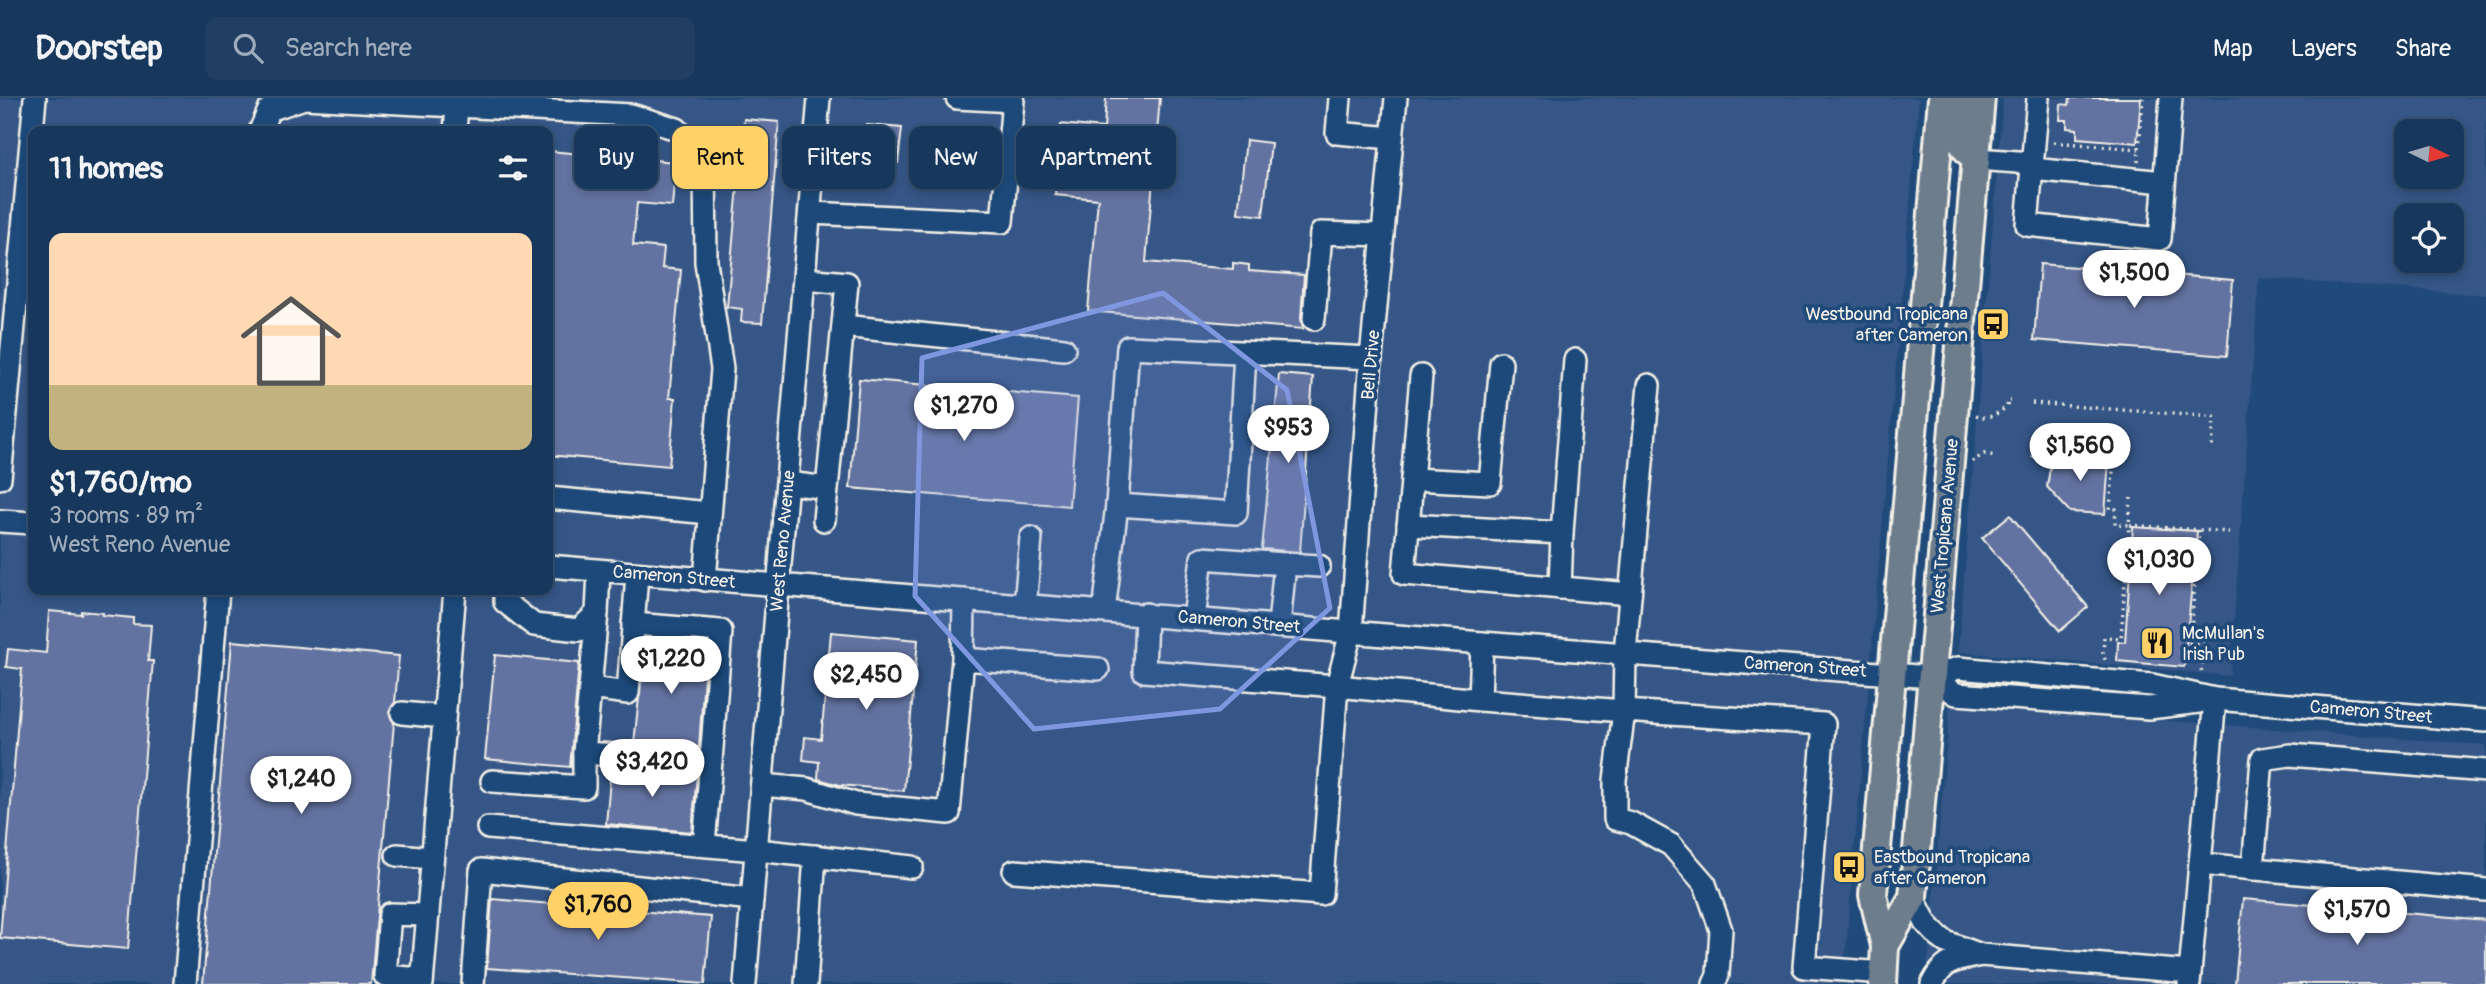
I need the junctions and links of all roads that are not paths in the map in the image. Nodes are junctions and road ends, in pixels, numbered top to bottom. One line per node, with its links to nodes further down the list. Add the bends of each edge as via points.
1 (35, 98): 12 (street)
2 (820, 98): 20 (street, West Reno Avenue)
3 (957, 98): 20 (street, via 1013,101 1002,222)
4 (1340, 98): 15 (street, via 1337,134)
5 (1396, 98): 15 (street, Bell Drive)
6 (1942, 98): 70 (main road, West Tropicana Avenue)
7 (1961, 98): 16 (main road, via 1960,144)
8 (1981, 98): 16 (main road, West Tropicana Avenue)
9 (2038, 98): 17 (street)
10 (2171, 98): 19 (street)
11 (457, 106): 13 (street, via 304,98 269,110); 14 (street); 38 (street, via 631,115 677,129 705,161 706,262 722,369)
12 (32, 126)
13 (262, 126)
14 (455, 126)
15 (1392, 138): 21 (street, Bell Drive)
16 (1976, 159): 17 (street); 71 (main road, West Tropicana Avenue)
17 (2032, 166): 19 (street); 19 (street, via 2027,225 2160,239)
18 (28, 174): 32 (street)
19 (2164, 182)
20 (810, 213): 22 (street, West Reno Avenue)
21 (1383, 235): 23 (street, via 1321,233); 27 (street, Bell Drive)
22 (805, 279): 24 (street, via 847,283); 34 (street, West Reno Avenue)
23 (1314, 319)
24 (843, 326): 25 (street); 35 (street)
25 (1063, 349)
26 (1245, 353): 27 (street); 37 (street, via 1128,347); 37 (street, via 1236,513)
27 (1371, 358): 65 (street, Bell Drive)
28 (1575, 360): 43 (street)
29 (1502, 363): 33 (street, via 1490,483)
30 (1421, 376): 33 (street)
31 (1649, 385): 53 (street)
32 (0, 478)
33 (1412, 479): 42 (street)
34 (788, 483): 35 (street); 51 (street, West Reno Avenue)
35 (827, 488): 39 (street)
36 (553, 498): 38 (street)
37 (1117, 506): 59 (street)
38 (710, 513): 50 (street)
39 (824, 520)
40 (0, 521): 41 (street)
41 (28, 523)
42 (1408, 525): 43 (street); 52 (street, via 1404,574)
43 (1562, 533): 52 (street)
44 (1031, 538): 58 (street)
45 (1285, 564): 47 (street); 62 (street, via 1202,558); 64 (street)
46 (553, 566): 48 (street, Cameron Street)
47 (1319, 566)
48 (599, 571): 49 (street, Cameron Street); 60 (street)
49 (637, 574): 50 (street, Cameron Street); 63 (street)
50 (705, 580): 51 (street, Cameron Street)
51 (779, 586): 57 (street, Cameron Street); 84 (street, West Reno Avenue)
52 (1560, 588): 53 (street)
53 (1630, 594): 67 (street)
54 (218, 595): 104 (street)
55 (455, 595): 78 (street)
56 (505, 595): 60 (street, via 505,602 534,625 579,630)
57 (964, 600): 58 (street, Cameron Street); 68 (street)
58 (1026, 605): 59 (street, Cameron Street)
59 (1104, 611): 61 (street, Cameron Street)
60 (597, 613): 73 (street)
61 (1146, 614): 62 (street, Cameron Street); 72 (street, via 1144,671)
62 (1194, 618): 64 (street, Cameron Street)
63 (633, 624): 73 (street, via 628,693); 81 (street, via 721,631)
64 (1279, 625): 65 (street, Cameron Street)
65 (1350, 632): 66 (street, Cameron Street); 72 (street, Bell Drive)
66 (1482, 643): 67 (street, Cameron Street); 75 (street)
67 (1625, 653): 70 (street, Cameron Street); 76 (street)
68 (963, 659): 69 (street); 84 (street, via 949,813 856,804 807,789)
69 (1098, 669)
70 (1891, 674): 71 (street, Cameron Street); 99 (main road, West Tropicana Avenue, via 1873,895)
71 (1931, 677): 74 (street, Cameron Street, via 1958,668 2152,685); 96 (main road, West Tropicana Avenue)
72 (1337, 686): 75 (street); 94 (street, Bell Drive, via 1321,894)
73 (590, 688): 80 (street)
74 (2215, 699): 79 (street, Cameron Street); 91 (street)
75 (1479, 700): 76 (street)
76 (1624, 710): 101 (street, via 1824,724 1804,967); 108 (street, via 1615,819 1671,845 1705,884 1721,930)
77 (401, 713): 78 (street)
78 (444, 717): 90 (street)
79 (2486, 721)
80 (584, 753): 81 (street); 83 (street, via 583,787)
81 (711, 761): 86 (street)
82 (2486, 771): 93 (street, via 2290,755 2262,759)
83 (492, 781)
84 (762, 785): 87 (street, West Reno Avenue)
85 (488, 828): 86 (street)
86 (704, 845): 87 (street)
87 (757, 850): 89 (street); 97 (street, West Reno Avenue)
88 (397, 855): 90 (street)
89 (815, 856): 92 (street); 107 (street)
90 (432, 858): 98 (street)
91 (2200, 864): 93 (street); 102 (street)
92 (912, 867)
93 (2253, 869): 95 (street)
94 (1014, 872)
95 (2486, 890)
96 (1913, 897): 99 (main road, West Tropicana Avenue); 100 (street, via 1938,936)
97 (752, 899): 105 (street, via 481,870); 106 (street, West Reno Avenue)
98 (428, 915): 103 (street); 103 (street, via 390,914 385,976)
99 (1885, 946): 101 (main road, West Tropicana Avenue)
100 (1981, 955): 102 (street); 109 (street, via 1940,969)
101 (1883, 978)
102 (2189, 978)
103 (422, 982)
104 (185, 984)
105 (473, 984)
106 (745, 984)
107 (806, 984)
108 (1714, 984)
109 (1932, 984)

